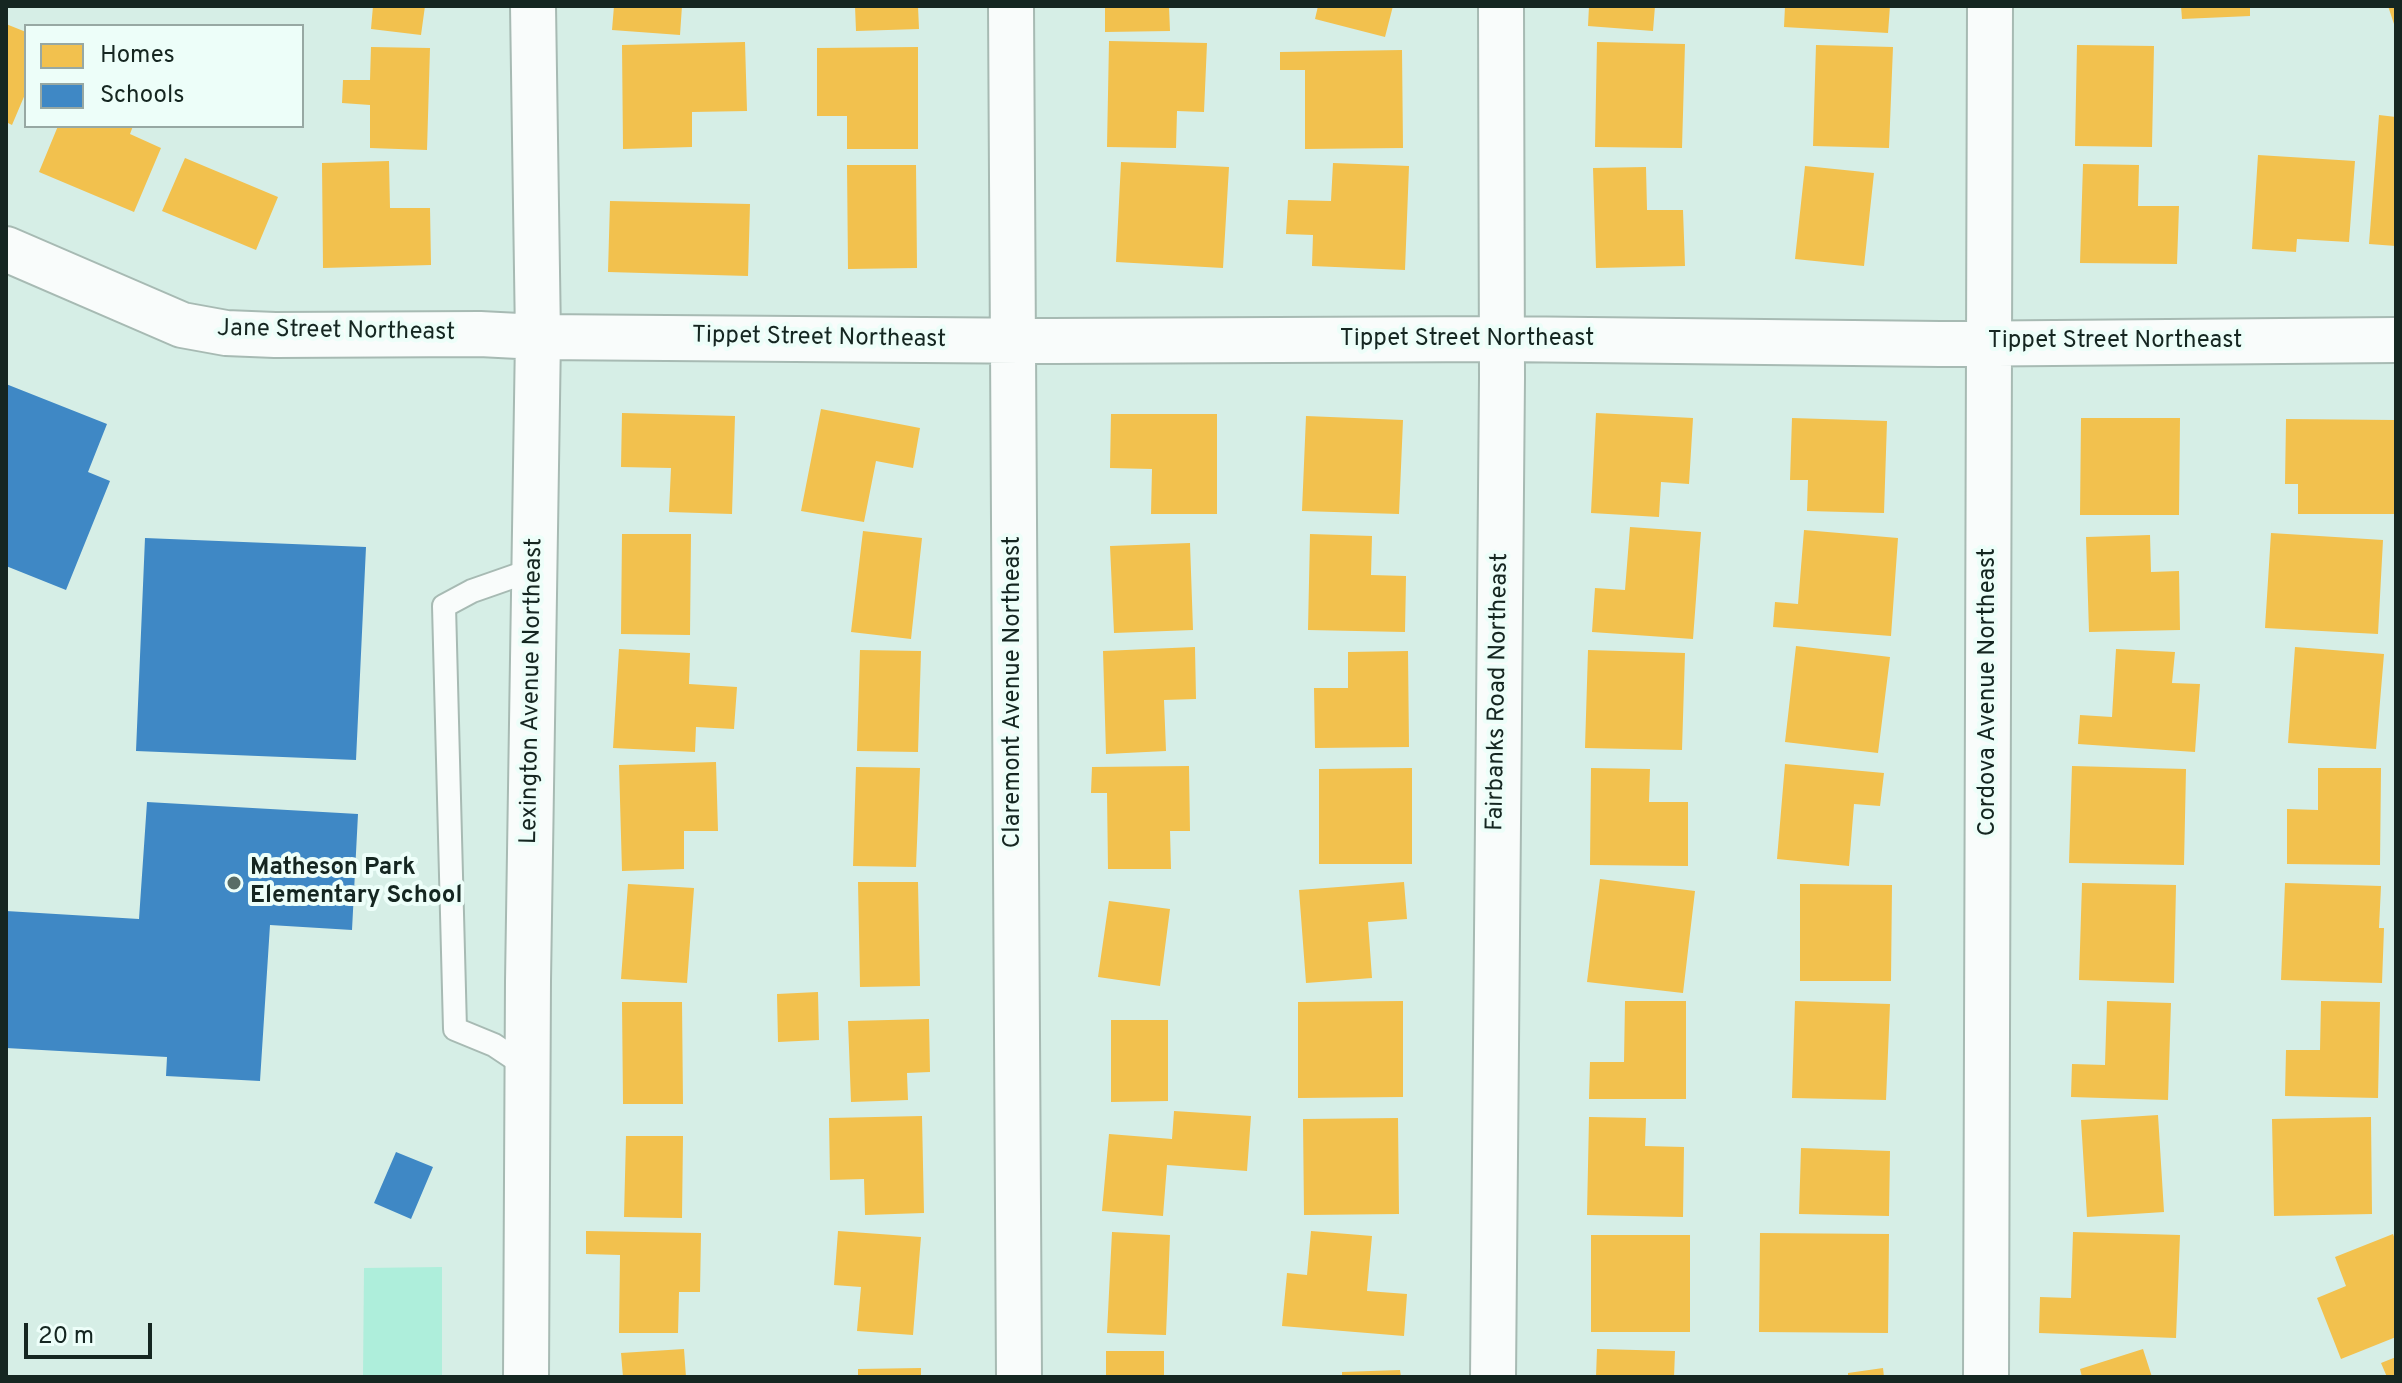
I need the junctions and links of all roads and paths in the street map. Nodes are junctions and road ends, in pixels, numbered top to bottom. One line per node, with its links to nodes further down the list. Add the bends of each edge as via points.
1 (533, 6): 6 (street, Lexington Avenue Northeast)
2 (1011, 6): 9 (street, Claremont Avenue Northeast)
3 (1501, 6): 7 (street, Fairbanks Road Northeast)
4 (1990, 6): 10 (street, Cordova Avenue Northeast)
5 (6, 249): 6 (street, Jane Street Northeast, via 182,325 226,333)
6 (538, 337): 9 (street, Tippet Street Northeast); 11 (street, Lexington Avenue Northeast)
7 (1502, 339): 9 (street, Tippet Street Northeast); 10 (street, Tippet Street Northeast); 15 (street, Fairbanks Road Northeast)
8 (2396, 340): 10 (street, Tippet Street Northeast)
9 (1011, 341): 14 (street, Claremont Avenue Northeast)
10 (1990, 344): 16 (street, Cordova Avenue Northeast)
11 (535, 569): 12 (street, Lexington Avenue Northeast); 12 (lane, via 444,606 455,1029 494,1045)
12 (527, 1067): 13 (street, Lexington Avenue Northeast)
13 (526, 1377)
14 (1019, 1377)
15 (1493, 1377)
16 (1986, 1377)

